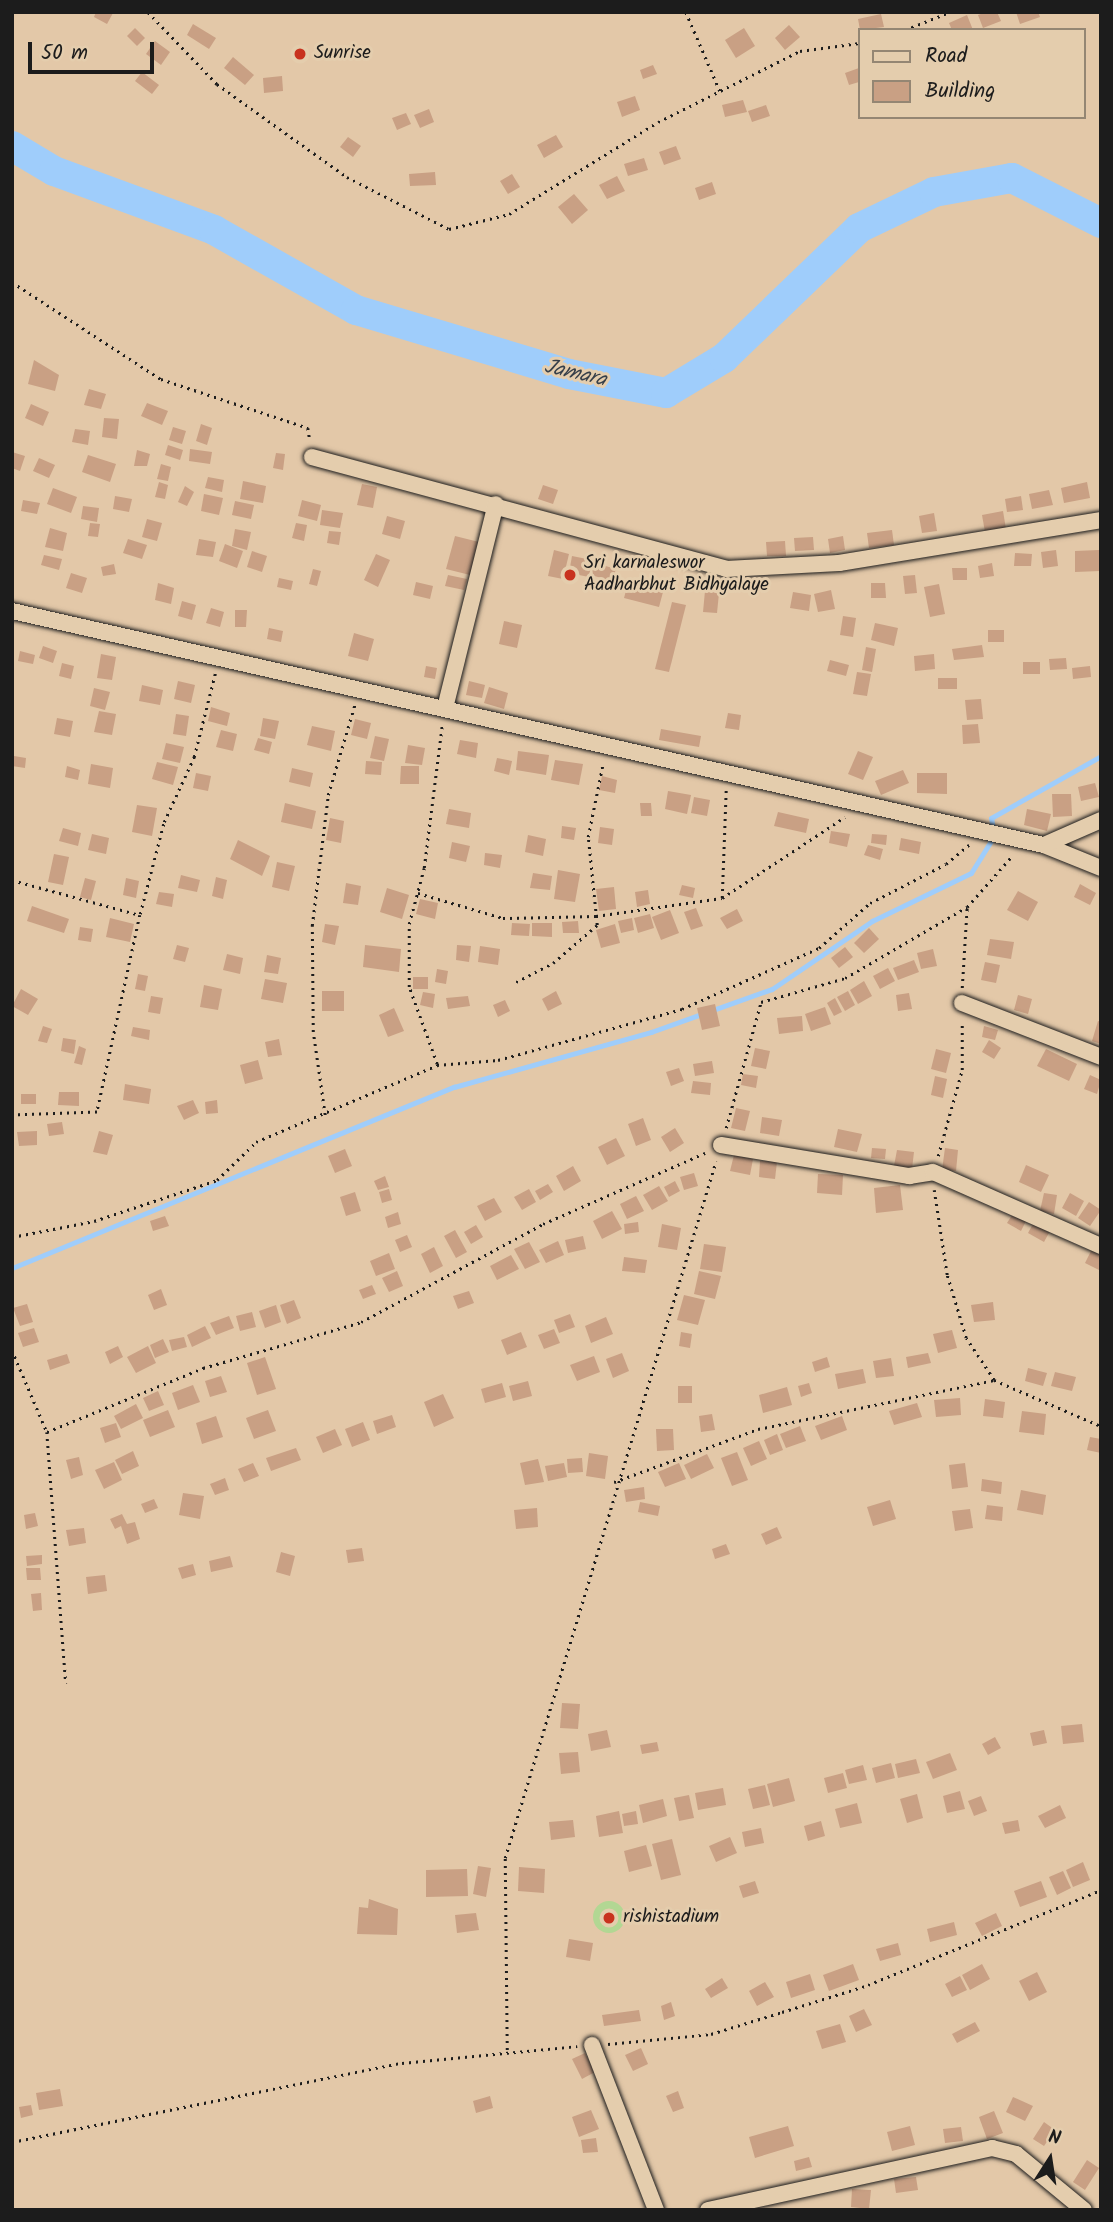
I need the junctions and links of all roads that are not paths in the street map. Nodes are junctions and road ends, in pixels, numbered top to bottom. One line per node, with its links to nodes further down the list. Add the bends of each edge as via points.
1 (312, 457): 2 (street)
2 (496, 504): 3 (street, via 726,569 839,563); 5 (street)
3 (1101, 520)
4 (12, 611): 5 (street, via 219,657 358,694)
5 (445, 708): 7 (street, via 606,750)
6 (1101, 820): 7 (street)
7 (1044, 845): 8 (street)
8 (1101, 868)
9 (962, 1003): 10 (street)
10 (1101, 1057)
11 (720, 1145): 12 (street, via 909,1176 933,1172)
12 (1101, 1246)
13 (592, 2045): 14 (street)
14 (656, 2210)
15 (708, 2210): 16 (street, via 992,2148 1016,2154)
16 (1084, 2210)

